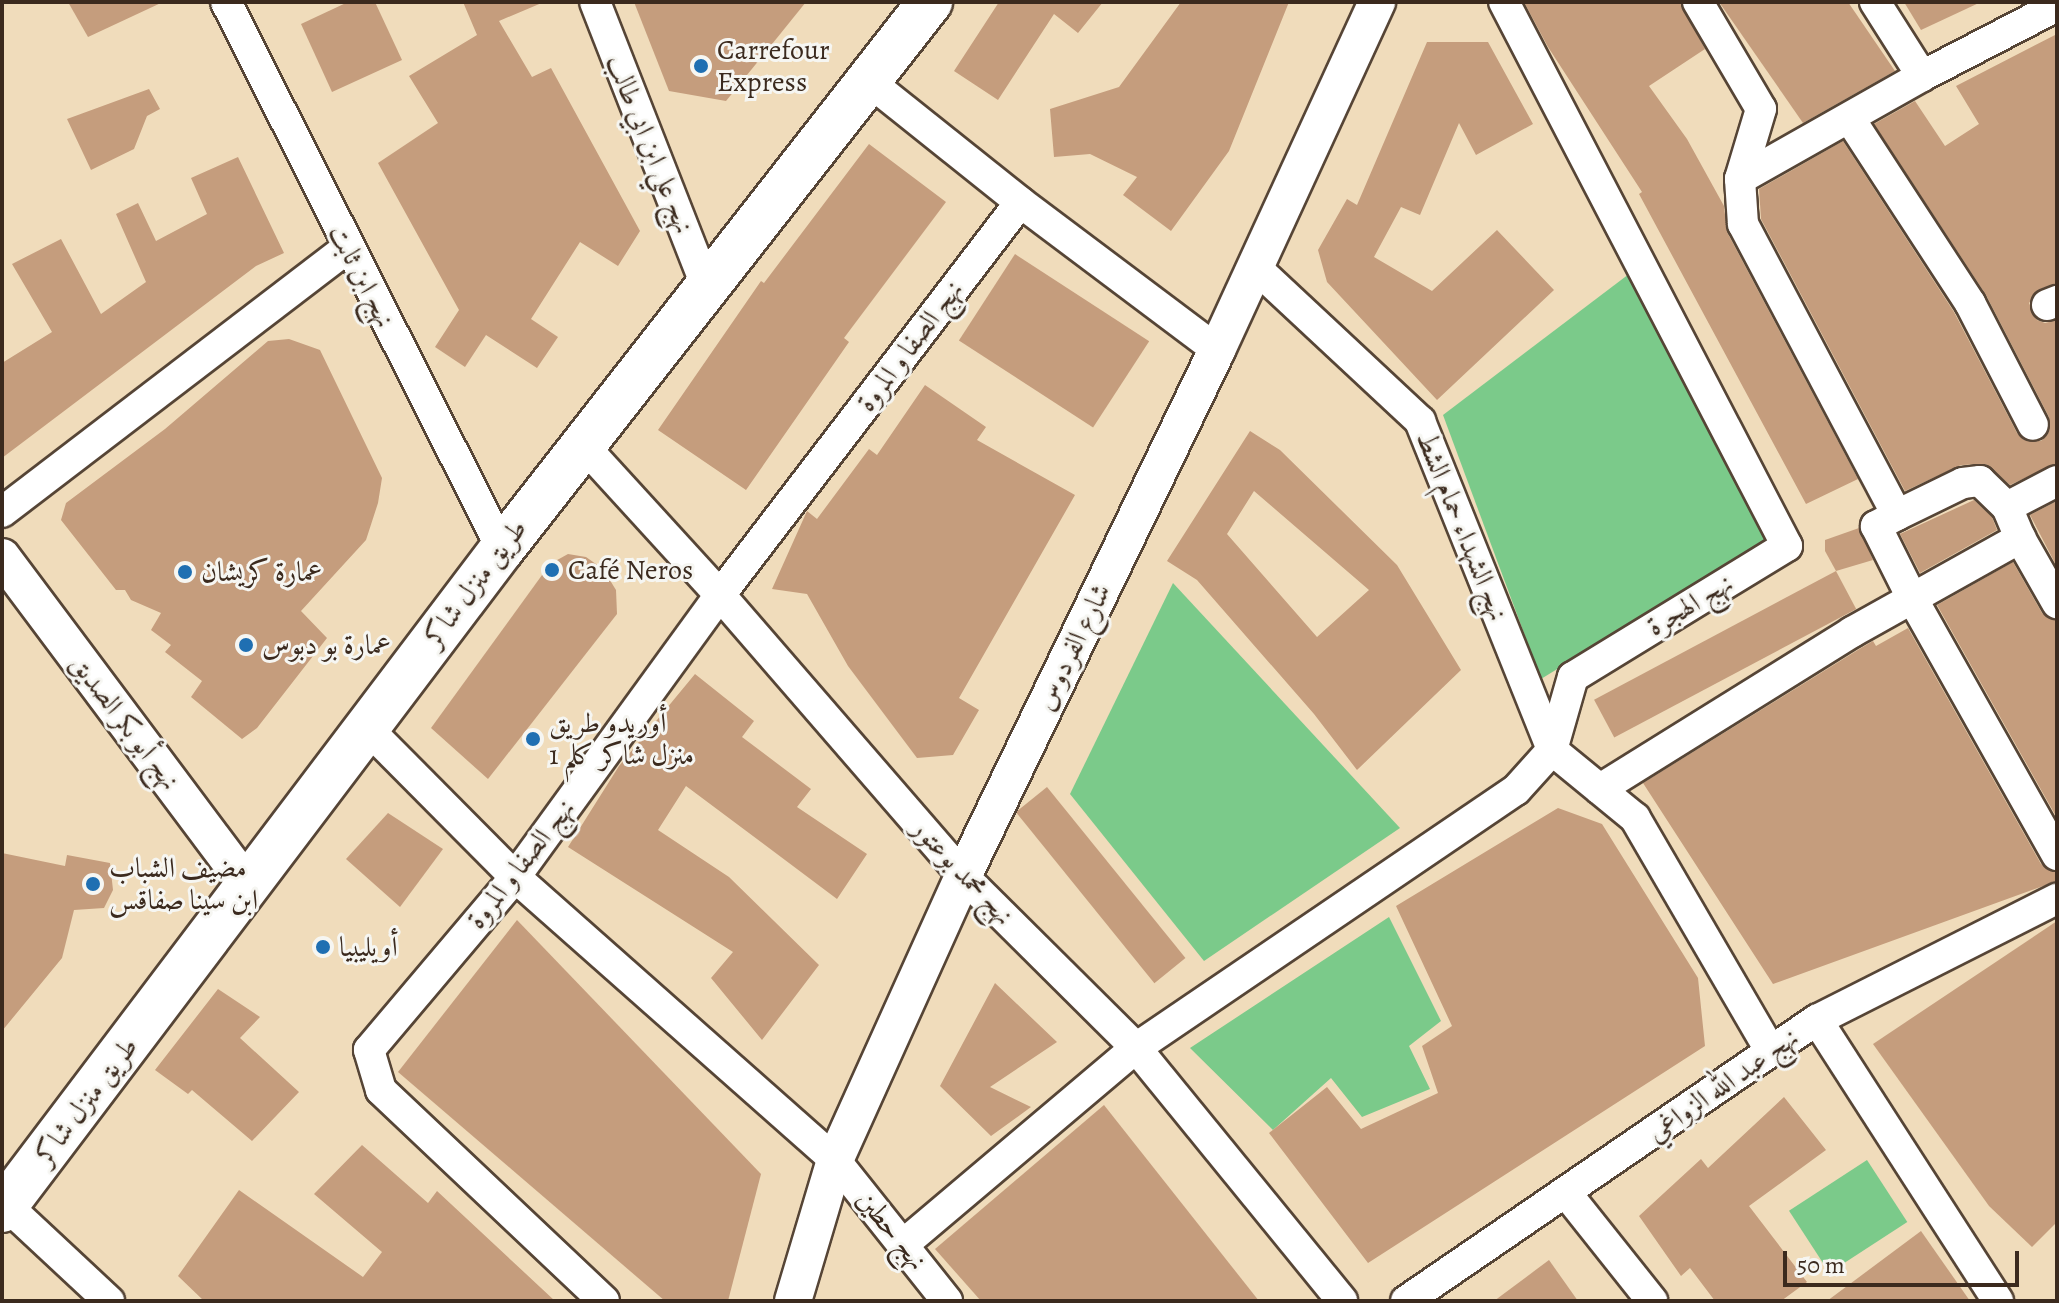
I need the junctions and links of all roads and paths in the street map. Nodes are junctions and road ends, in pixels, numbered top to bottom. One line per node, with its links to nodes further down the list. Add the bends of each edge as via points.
1 (226, 2): 14 (street, نهج ابن ثابت)
2 (595, 2): 16 (street, نهج علي ابن ابي طالب)
3 (930, 2): 10 (main road, طريق منزل شاكر)
4 (1377, 2): 15 (street, شارع الفردوس)
5 (1504, 2): 31 (street, نهج الهجرة, via 1787,546 1573,677)
6 (1698, 2): 12 (street, via 1761,109)
7 (1875, 2): 9 (street)
8 (2057, 6): 9 (street)
9 (1922, 76): 11 (street)
10 (866, 79): 13 (street); 16 (main road, طريق منزل شاكر)
11 (1850, 119): 12 (street); 18 (street, via 1970,303)
12 (1740, 179): 23 (street, via 1743,224)
13 (1020, 202): 17 (street); 27 (street, نهج الصفا و المروة)
14 (347, 248): 22 (street); 25 (street, نهج ابن ثابت)
15 (1255, 267): 17 (street, شارع الفردوس); 31 (street, نهج الشهداء حمام الشط, via 1420,421)
16 (706, 285): 19 (main road, طريق منزل شاكر)
17 (1217, 350): 34 (street, شارع الفردوس)
18 (2033, 425)
19 (582, 444): 25 (main road, طريق منزل شاكر); 27 (street, نهج محمد بوعتور)
20 (2057, 481): 21 (street)
21 (2007, 507): 23 (street, via 1980,481 1963,483); 24 (street)
22 (2, 512)
23 (1897, 515): 28 (street, via 1876,526)
24 (2020, 538): 28 (street); 29 (street)
25 (502, 549): 30 (main road, طريق منزل شاكر)
26 (2, 557): 36 (street, نهج أبو بكر الصديق)
27 (720, 595): 34 (street, نهج محمد بوعتور); 35 (street, نهج الصفا و المروة)
28 (1912, 598): 32 (street); 33 (street)
29 (2057, 603)
30 (366, 727): 35 (street, نهج حطين); 36 (main road, طريق منزل شاكر)
31 (1552, 750): 32 (street); 39 (street, نهج الهجرة, via 1516,790)
32 (1600, 789): 40 (street, via 1635,818)
33 (2057, 855)
34 (963, 876): 39 (street, نهج محمد بوعتور); 41 (street, شارع الفردوس)
35 (515, 877): 41 (street, نهج حطين); 46 (street, نهج الصفا و المروة, via 369,1050 381,1090)
36 (248, 886): 43 (main road, طريق منزل شاكر)
37 (2057, 899): 38 (street, نهج عبد الله الزواغي)
38 (1817, 1020): 40 (street, نهج عبد الله الزواغي); 52 (street)
39 (1136, 1048): 44 (street, نهج الهجرة); 49 (street, نهج محمد بوعتور)
40 (1770, 1050): 42 (street, نهج عبد الله الزواغي)
41 (835, 1160): 44 (street, نهج حطين); 47 (street, شارع الفردوس)
42 (1567, 1194): 50 (street, نهج عبد الله الزواغي); 51 (street)
43 (4, 1207): 45 (street)
44 (905, 1243): 48 (street, نهج حطين)
45 (109, 1301)
46 (604, 1301)
47 (793, 1301)
48 (947, 1301)
49 (1342, 1301)
50 (1406, 1301)
51 (1652, 1301)
52 (1998, 1301)

